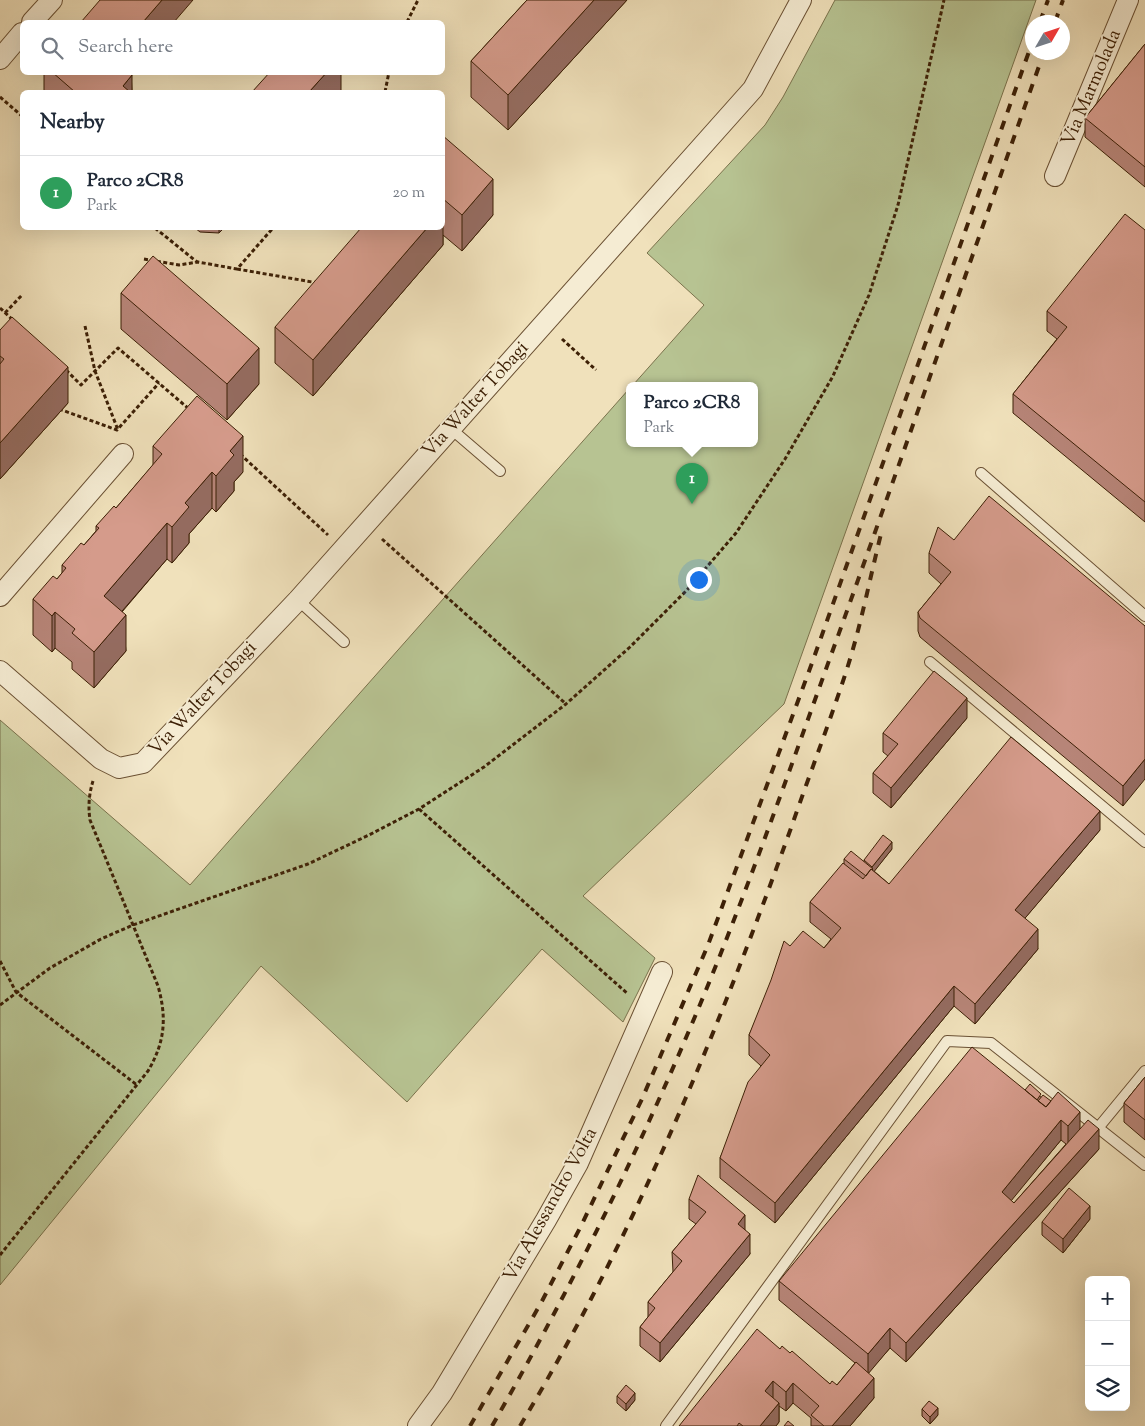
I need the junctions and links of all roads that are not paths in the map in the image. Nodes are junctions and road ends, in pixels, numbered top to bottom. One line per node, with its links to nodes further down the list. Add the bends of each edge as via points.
1 (52, 0): 4 (street)
2 (801, 0): 8 (street, Via Walter Tobagi, via 753,89)
3 (1128, 0): 7 (street, Via Marmolada)
4 (34, 20)
5 (20, 35): 6 (street)
6 (0, 59)
7 (1055, 176)
8 (450, 428): 10 (lane); 13 (street, Via Walter Tobagi)
9 (123, 454): 12 (street)
10 (500, 471)
11 (981, 473): 14 (lane)
12 (0, 596)
13 (298, 600): 15 (lane); 17 (street, Via Walter Tobagi, via 142,763 110,764)
14 (1145, 616)
15 (344, 642)
16 (930, 662): 18 (lane)
17 (0, 671)
18 (1145, 842)
19 (662, 972): 23 (street, Via Alessandro Volta, via 573,1171 442,1393)
20 (1145, 1072): 21 (lane)
21 (1098, 1128): 22 (lane); 24 (lane, via 991,1043 948,1040)
22 (1145, 1165)
23 (418, 1426)
24 (666, 1426)

